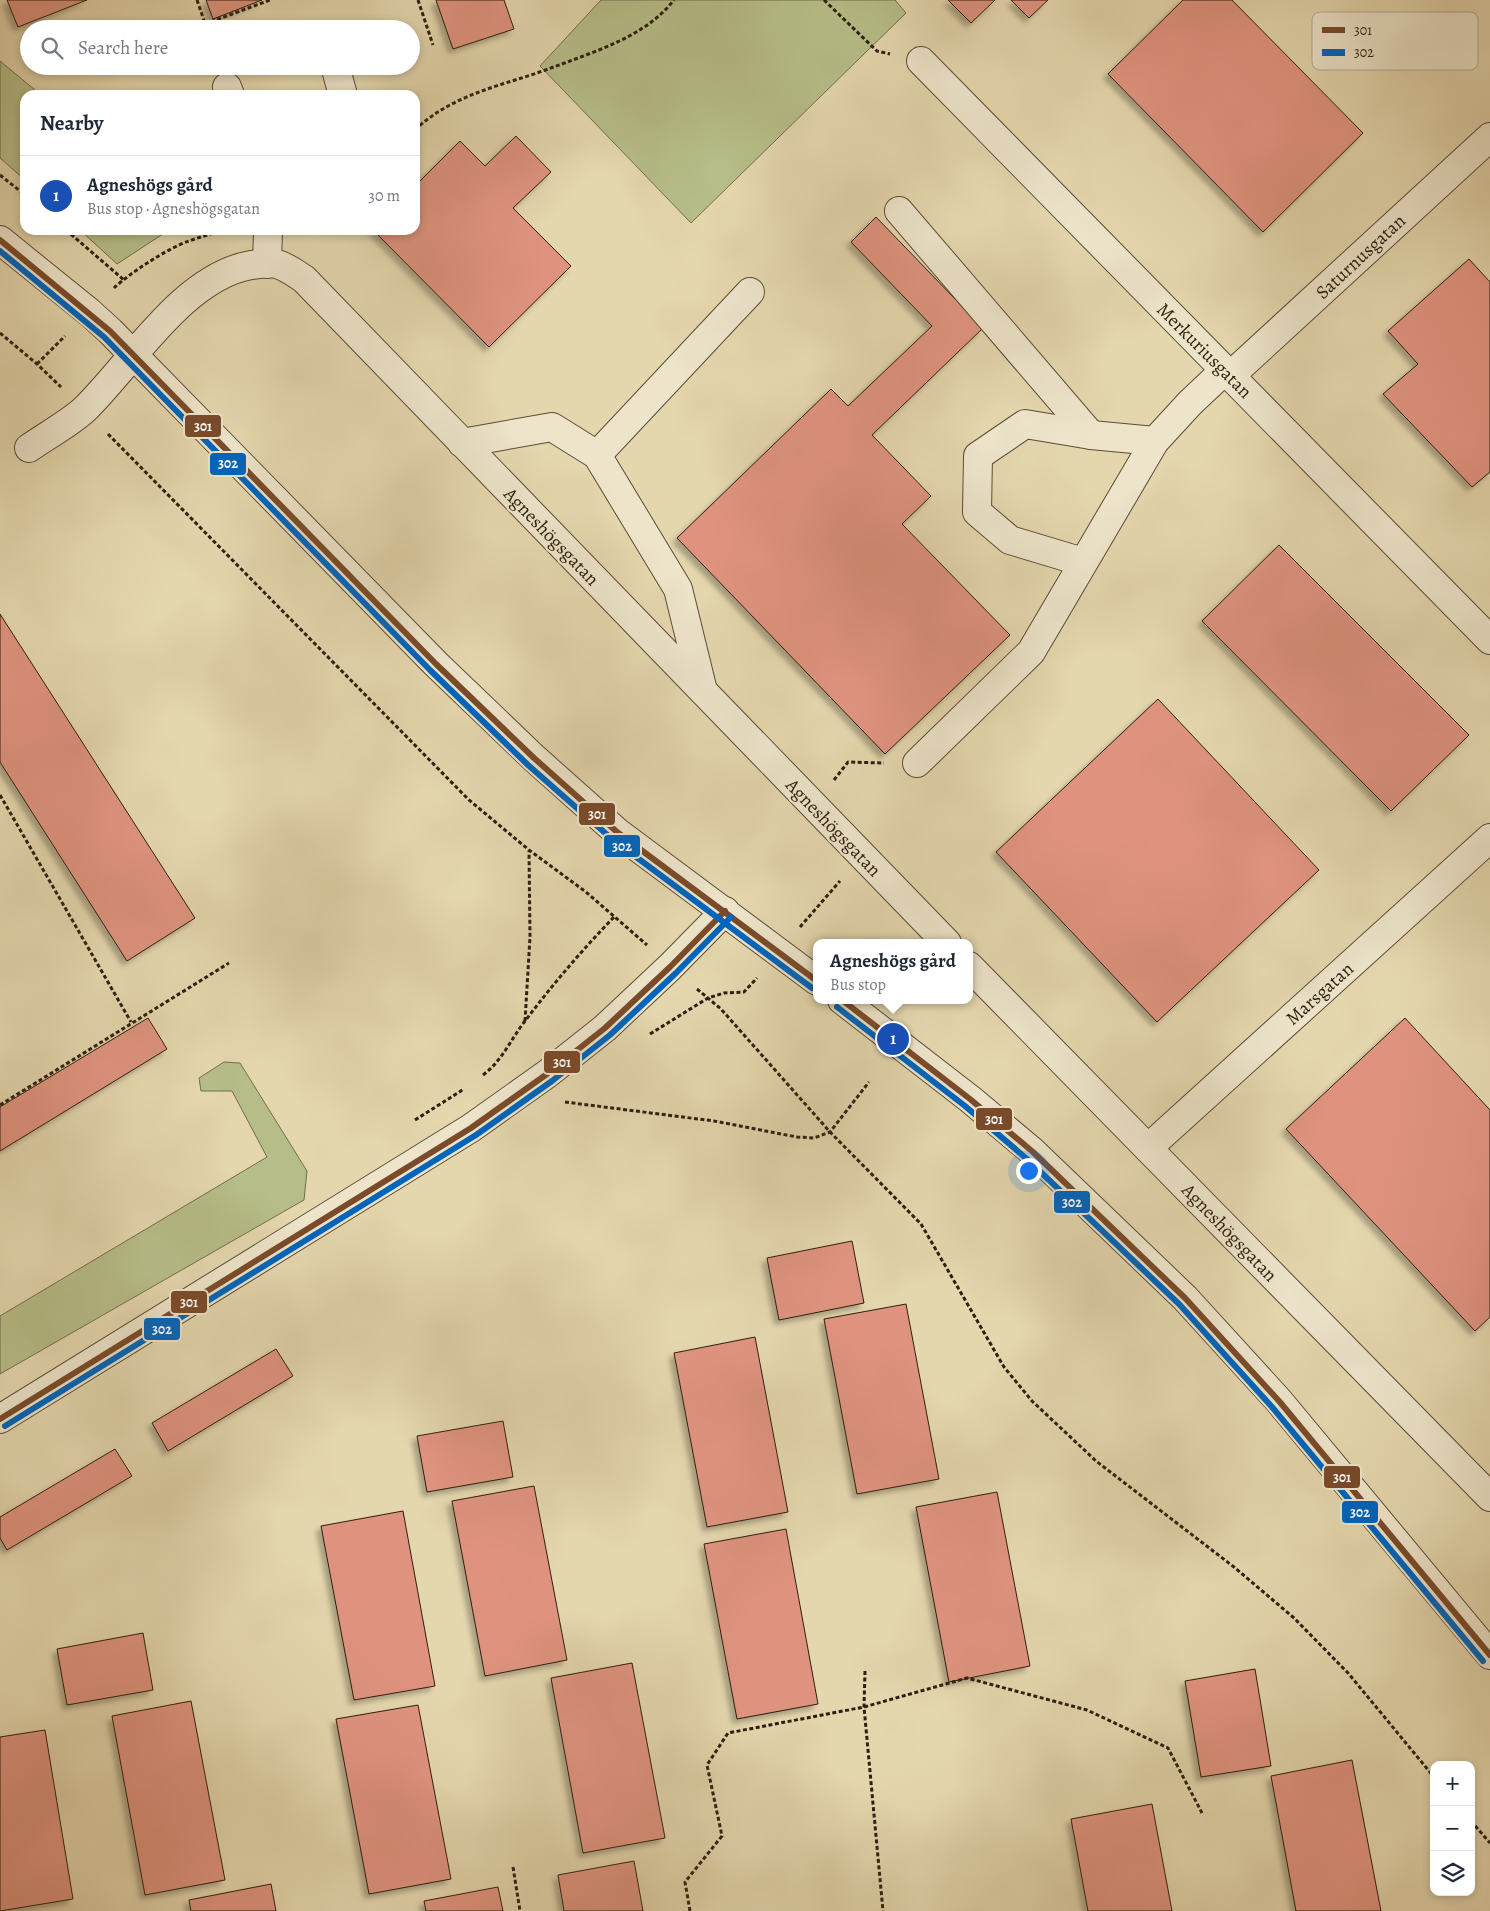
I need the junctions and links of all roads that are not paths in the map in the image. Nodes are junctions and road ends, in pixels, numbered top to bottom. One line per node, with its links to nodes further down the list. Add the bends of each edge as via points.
1 (921, 61): 11 (street, Merkuriusgatan)
2 (337, 75): 3 (street)
3 (342, 90)
4 (1490, 137): 11 (street, Saturnusgatan)
5 (899, 211): 12 (street)
6 (268, 235): 8 (street)
7 (0, 240): 10 (street, via 89,312)
8 (267, 264): 10 (street, Agneshögsgatan, via 241,267 220,274 203,285); 14 (street, Agneshögsgatan, via 275,263 304,279)
9 (750, 292): 16 (street)
10 (133, 355): 15 (street, Agneshögsgatan, via 84,410); 22 (street, via 436,664 534,758 617,832)
11 (1228, 373): 13 (street, Saturnusgatan, via 1190,403); 18 (street, Merkuriusgatan)
12 (1091, 435): 13 (street); 17 (street, via 1025,424 978,456 977,512 1010,540)
13 (1155, 441): 17 (street, Saturnusgatan)
14 (462, 443): 16 (street, via 552,427); 19 (street, Agneshögsgatan)
15 (29, 448)
16 (597, 455): 19 (street, via 678,589)
17 (1083, 562): 20 (street, Saturnusgatan, via 1030,652)
18 (1490, 640)
19 (703, 692): 23 (street, Agneshögsgatan)
20 (917, 763)
21 (1490, 838): 27 (street, Marsgatan)
22 (725, 911): 25 (street); 28 (street, via 605,1028 547,1074 470,1128)
23 (943, 939)
24 (973, 970): 27 (street, Agneshögsgatan)
25 (813, 978)
26 (847, 1004): 30 (street, via 1033,1152 1185,1298 1279,1401)
27 (1148, 1148): 29 (street, Agneshögsgatan)
28 (0, 1420)
29 (1490, 1498)
30 (1490, 1655)

